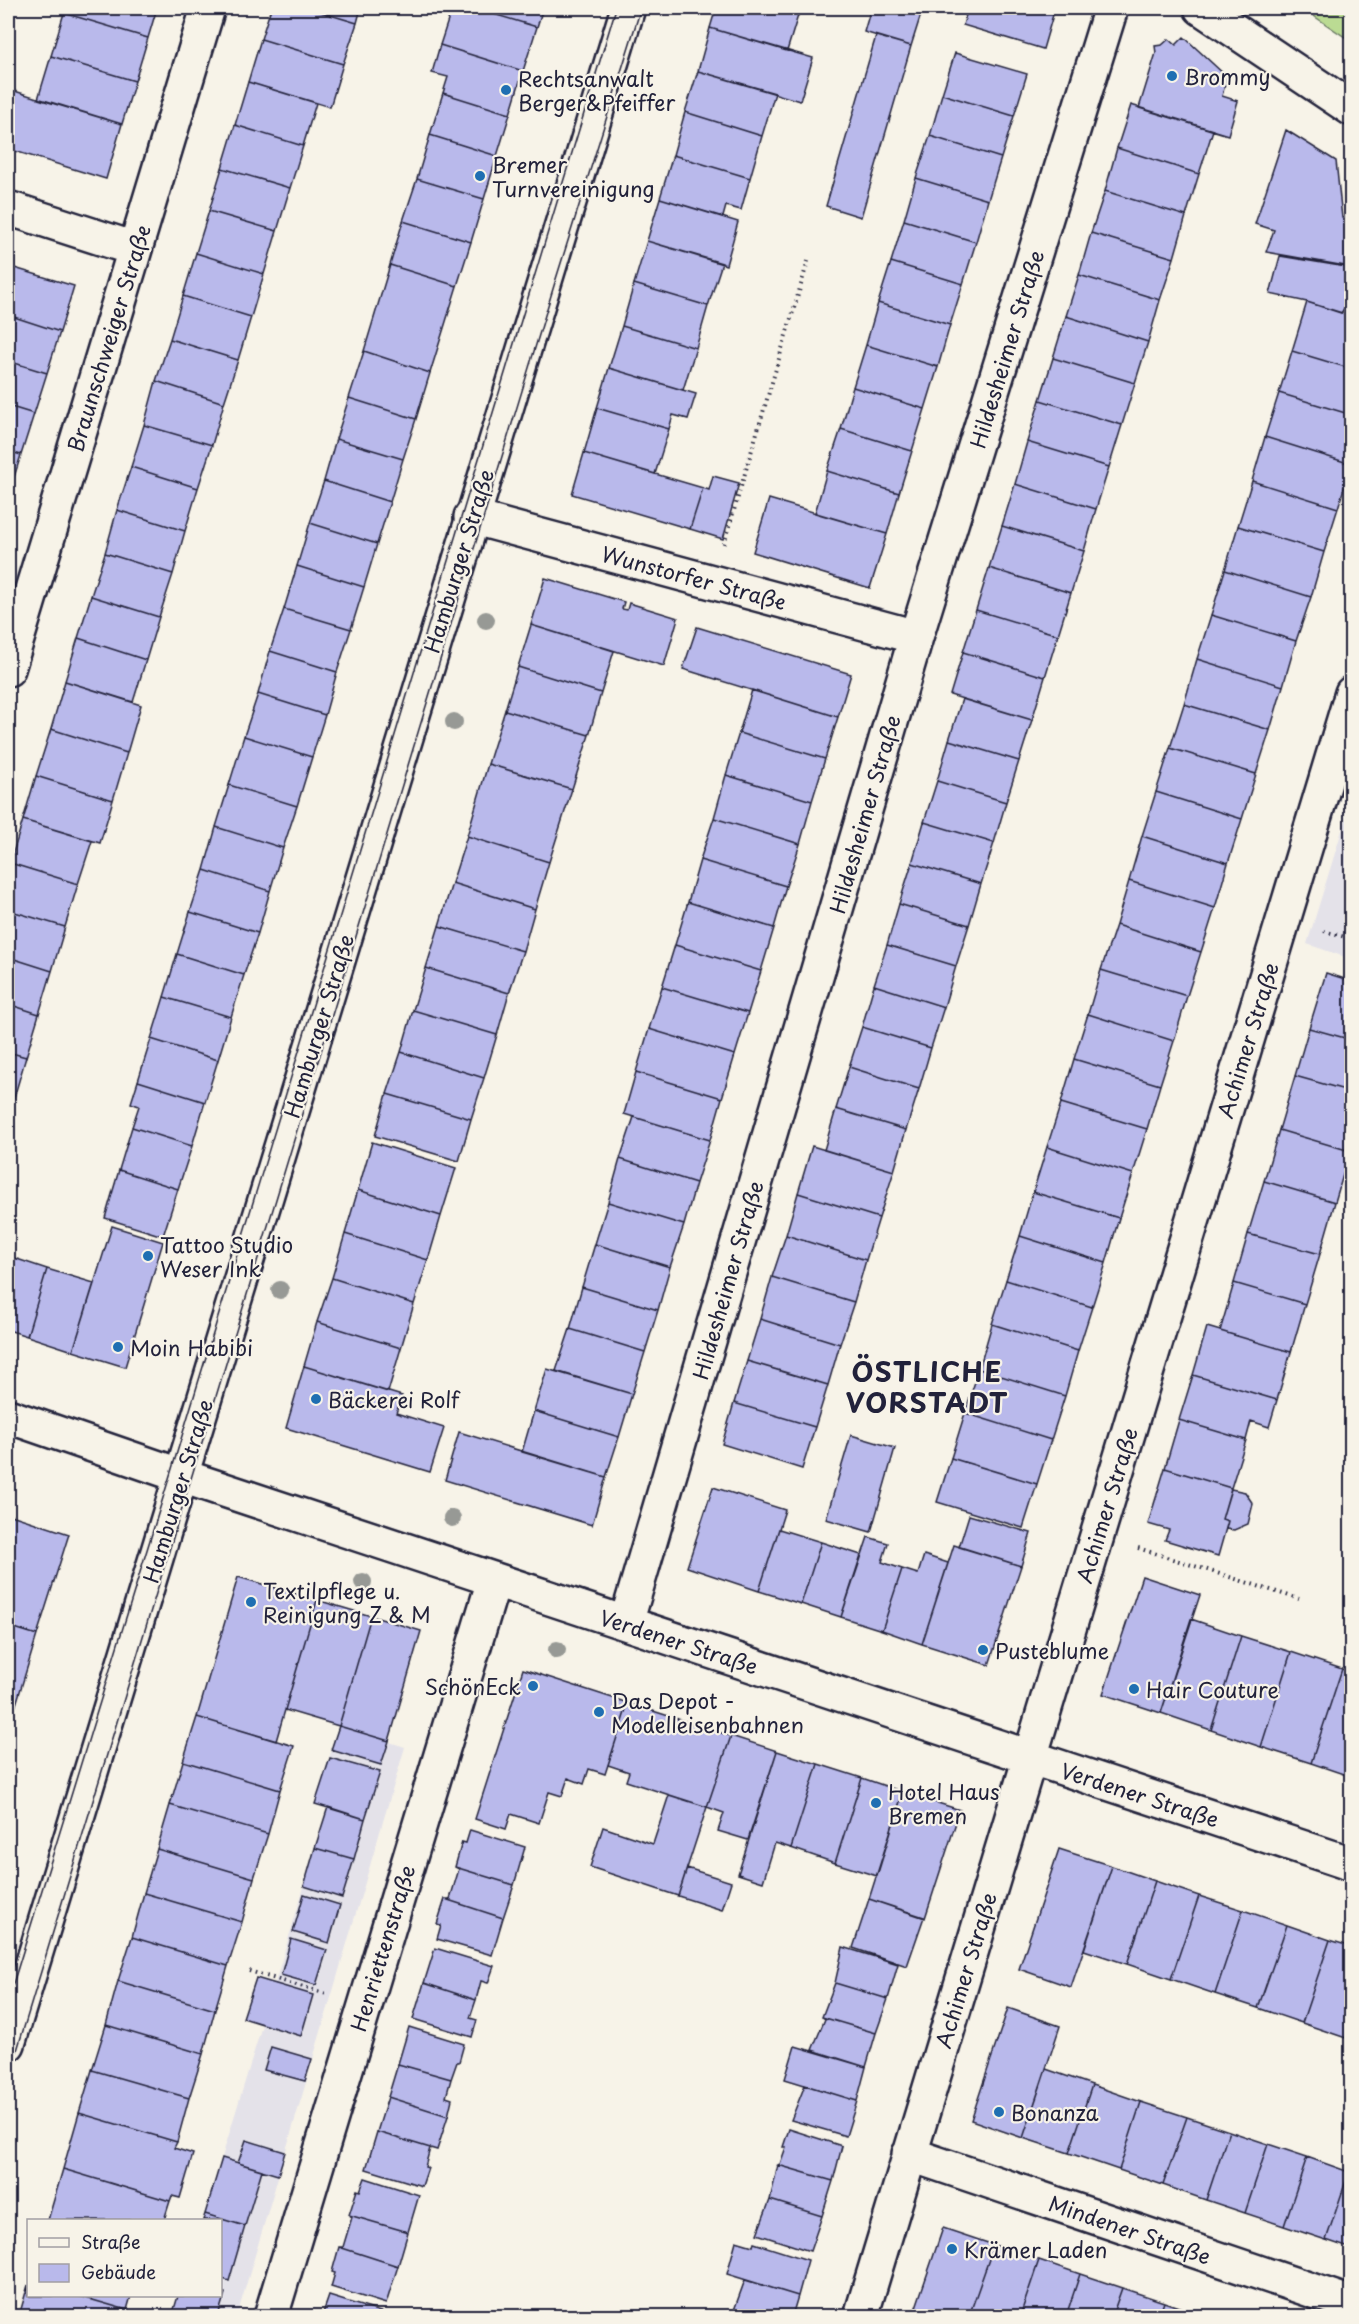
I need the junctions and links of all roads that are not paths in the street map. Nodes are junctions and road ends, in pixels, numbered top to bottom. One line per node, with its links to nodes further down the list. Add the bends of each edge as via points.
1 (208, 8): 7 (street, Braunschweiger Straße)
2 (628, 8): 8 (street, Hamburger Straße)
3 (1111, 8): 9 (street, Hildesheimer Straße)
4 (1201, 8): 5 (street)
5 (1352, 109)
6 (8, 208): 7 (street)
7 (135, 249): 10 (street, Braunschweiger Straße)
8 (471, 517): 9 (street, Wunstorfer Straße); 13 (street, Hamburger Straße)
9 (916, 638): 15 (street, Hildesheimer Straße)
10 (8, 669)
11 (1352, 693): 16 (street, Achimer Straße)
12 (8, 1416): 13 (street, Verdener Straße)
13 (182, 1476): 14 (street, Verdener Straße); 18 (street, Hamburger Straße)
14 (494, 1580): 15 (street, Verdener Straße); 21 (street, Henriettenstraße)
15 (626, 1623): 16 (street, Verdener Straße)
16 (1030, 1758): 17 (street, Verdener Straße); 19 (street, Achimer Straße)
17 (1352, 1864)
18 (8, 2044)
19 (909, 2154): 20 (street, Mindener Straße); 22 (street, Achimer Straße)
20 (1352, 2304)
21 (271, 2316)
22 (861, 2316)

